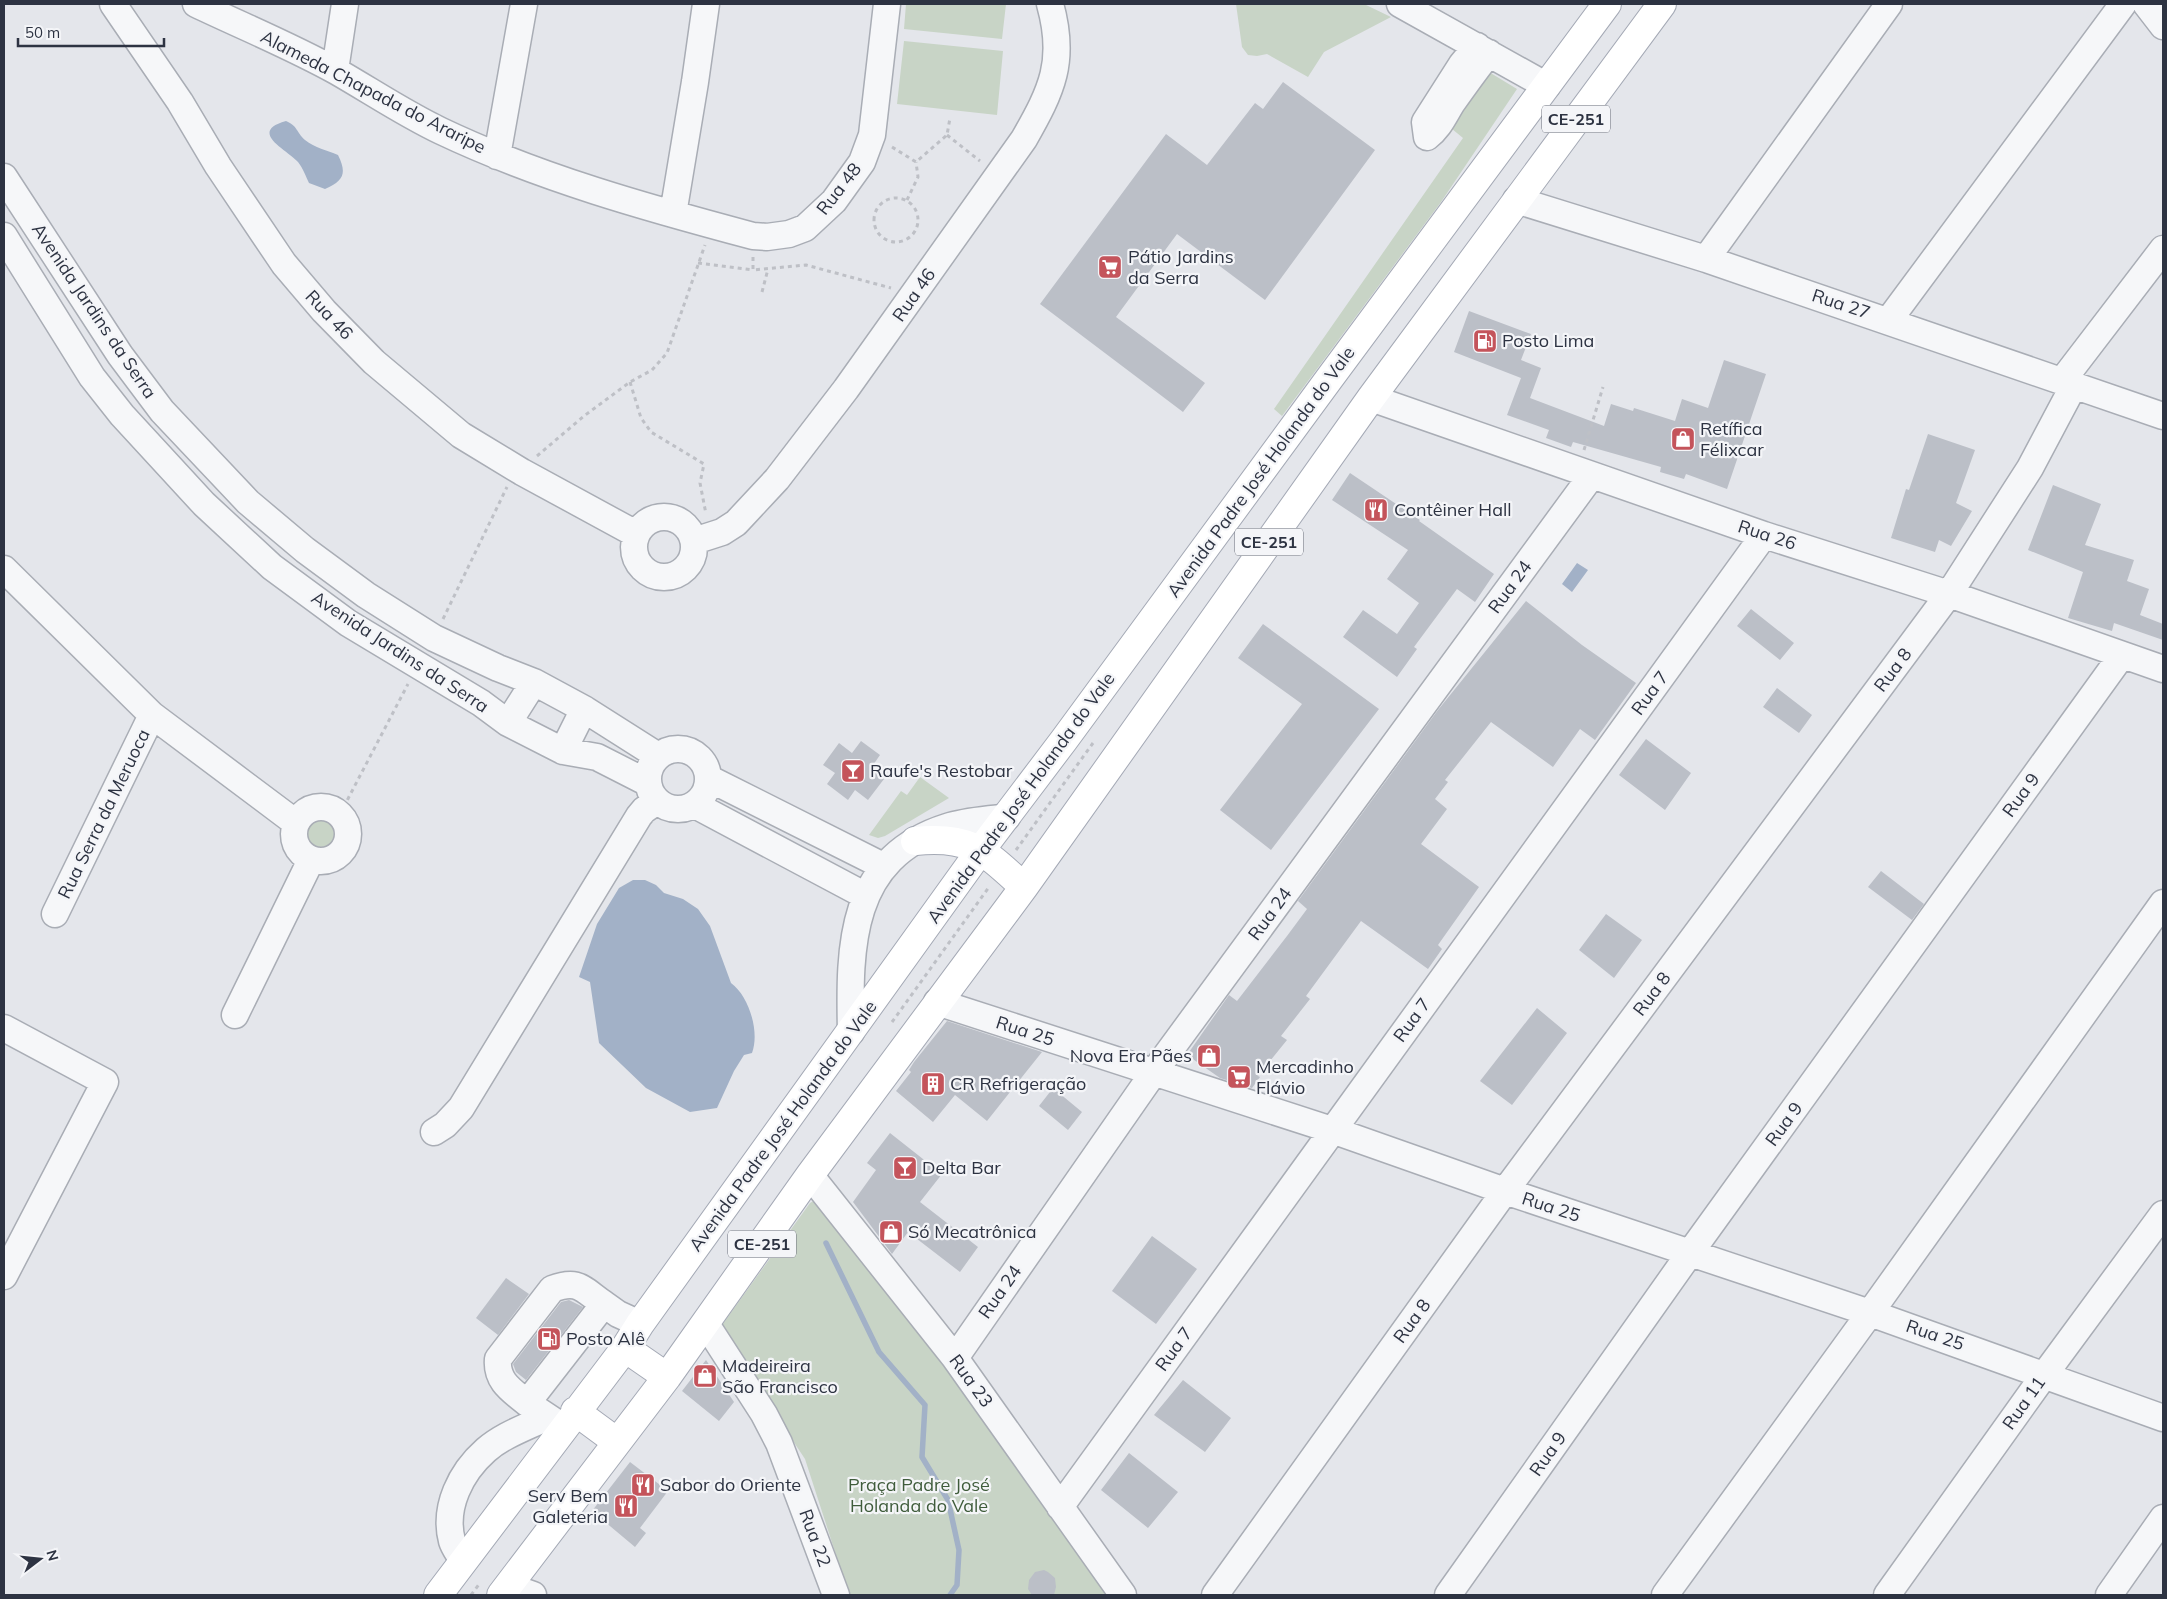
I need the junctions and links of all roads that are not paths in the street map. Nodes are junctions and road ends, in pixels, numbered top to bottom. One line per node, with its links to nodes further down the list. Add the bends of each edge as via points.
1 (113, 4): 33 (street, Rua 46, via 284,264 374,362 461,435)
2 (196, 4): 16 (street, Alameda Chapada do Araripe)
3 (345, 4): 16 (street)
4 (524, 4): 18 (street)
5 (706, 4): 21 (street)
6 (887, 4): 23 (street, Rua 48, via 872,135 862,162 852,178 805,228 789,234)
7 (1050, 4): 35 (street, Rua 46, via 1058,42 1056,70 1046,100 1024,139 846,389 777,479 736,523)
8 (1400, 4): 17 (street)
9 (1662, 4): 15 (main road, Avenida Padre José Holanda do Vale / CE-251)
10 (1889, 4): 25 (street)
11 (2123, 4): 26 (street)
12 (2146, 4): 14 (street)
13 (1604, 8): 15 (main road); 17 (main road, Avenida Padre José Holanda do Vale / CE-251)
14 (2163, 26)
15 (1636, 38): 20 (main road, Avenida Padre José Holanda do Vale / CE-251)
16 (335, 70): 18 (street, Alameda Chapada do Araripe, via 440,130)
17 (1548, 86): 49 (main road, Avenida Padre José Holanda do Vale / CE-251)
18 (497, 156): 21 (street, Alameda Chapada do Araripe)
19 (4, 177): 27 (street, Avenida Jardins da Serra)
20 (1516, 200): 25 (street, Rua 27); 30 (main road, Avenida Padre José Holanda do Vale / CE-251)
21 (673, 214): 23 (street, Alameda Chapada do Araripe)
22 (4, 236): 28 (street, Avenida Jardins da Serra)
23 (753, 236)
24 (2163, 249): 29 (street, Rua 8)
25 (1706, 259): 26 (street, Rua 27)
26 (1889, 320): 29 (street, Rua 27)
27 (120, 356): 28 (street); 40 (street, Avenida Jardins da Serra, via 162,411 248,502 305,550 434,638)
28 (92, 377): 43 (street, Avenida Jardins da Serra, via 122,416 204,504 272,567 348,623 481,703)
29 (2068, 383): 31 (street, Rua 27); 37 (street, Rua 8, via 2030,468)
30 (1371, 398): 32 (street, Rua 26); 55 (main road, Avenida Padre José Holanda do Vale / CE-251)
31 (2163, 416)
32 (1585, 472): 34 (street, Rua 26); 63 (street, Rua 24)
33 (636, 534): 35 (street, via 650,520 670,517); 35 (street, via 634,554 638,563 644,571 663,578 682,572)
34 (1764, 535): 37 (street, Rua 26); 64 (street, Rua 7)
35 (702, 539)
36 (4, 570): 42 (street)
37 (1949, 594): 38 (street, Rua 26); 67 (street, Rua 8)
38 (2122, 655): 39 (street, Rua 26); 69 (street, Rua 9)
39 (2163, 669)
40 (534, 682): 41 (street, Avenida Jardins da Serra); 43 (street)
41 (584, 709): 44 (street); 45 (street, Avenida Jardins da Serra)
42 (152, 715): 50 (street); 58 (street, Rua Serra da Meruoca)
43 (508, 723): 44 (street, Avenida Jardins da Serra)
44 (563, 751): 47 (street, Avenida Jardins da Serra, via 597,757)
45 (658, 756): 46 (street, via 676,749 694,754 706,769); 47 (street, via 652,764)
46 (708, 778): 48 (street, via 702,798); 54 (street)
47 (653, 792): 48 (street, via 665,806 675,809); 65 (street, via 461,1108)
48 (694, 804): 56 (street)
49 (1007, 817): 51 (street, via 948,826); 52 (main road, Avenida Padre José Holanda do Vale / CE-251)
50 (296, 823): 53 (street, via 294,832 298,848); 53 (street, via 307,810 324,806 340,814 348,828 346,845 335,858 319,862)
51 (915, 841): 52 (main road, via 951,840 966,843); 54 (street)
52 (980, 851): 55 (main road); 62 (main road, Avenida Padre José Holanda do Vale / CE-251)
53 (311, 860): 60 (street)
54 (883, 866): 56 (street)
55 (1024, 887): 59 (main road, Avenida Padre José Holanda do Vale / CE-251)
56 (866, 896): 62 (street, via 852,952)
57 (2163, 903): 72 (street)
58 (55, 914)
59 (936, 1002): 63 (street, Rua 25); 66 (main road, Avenida Padre José Holanda do Vale / CE-251)
60 (235, 1015)
61 (4, 1028): 70 (street, via 105,1082)
62 (851, 1032): 73 (main road, Avenida Padre José Holanda do Vale / CE-251)
63 (1154, 1072): 64 (street, Rua 25); 76 (street, Rua 24)
64 (1332, 1130): 67 (street, Rua 25); 82 (street, Rua 7)
65 (434, 1132)
66 (810, 1175): 74 (main road, Avenida Padre José Holanda do Vale / CE-251); 76 (street, Rua 23)
67 (1505, 1192): 69 (street, Rua 25); 89 (street, Rua 8)
68 (2163, 1214): 77 (street, Rua 11)
69 (1690, 1253): 72 (street, Rua 25); 90 (street, Rua 9)
70 (4, 1276)
71 (604, 1304): 73 (street); 79 (street); 79 (street, via 575,1284 552,1289 498,1359 497,1370 503,1384)
72 (1870, 1313): 77 (street, Rua 25); 91 (street)
73 (640, 1324): 75 (main road, Avenida Padre José Holanda do Vale / CE-251)
74 (706, 1324): 78 (main road, Avenida Padre José Holanda do Vale / CE-251); 87 (street, Rua 22, via 779,1443)
75 (625, 1348): 78 (main road); 79 (main road, Avenida Padre José Holanda do Vale / CE-251)
76 (955, 1358): 82 (street, Rua 23)
77 (2044, 1374): 80 (street, Rua 25); 92 (street, Rua 11)
78 (667, 1377): 81 (main road, Avenida Padre José Holanda do Vale / CE-251)
79 (553, 1415): 81 (main road); 84 (main road, Avenida Padre José Holanda do Vale / CE-251); 84 (street, via 486,1450 456,1489 449,1510 452,1542)
80 (2163, 1418)
81 (617, 1442): 84 (main road, Avenida Padre José Holanda do Vale / CE-251)
82 (1060, 1507): 88 (street, Rua 23)
83 (2163, 1518): 93 (street)
84 (489, 1580): 85 (main road, Avenida Padre José Holanda do Vale / CE-251); 86 (street)
85 (438, 1595)
86 (534, 1595)
87 (836, 1595)
88 (1123, 1595)
89 (1215, 1595)
90 (1448, 1595)
91 (1665, 1595)
92 (1887, 1595)
93 (2109, 1595)

